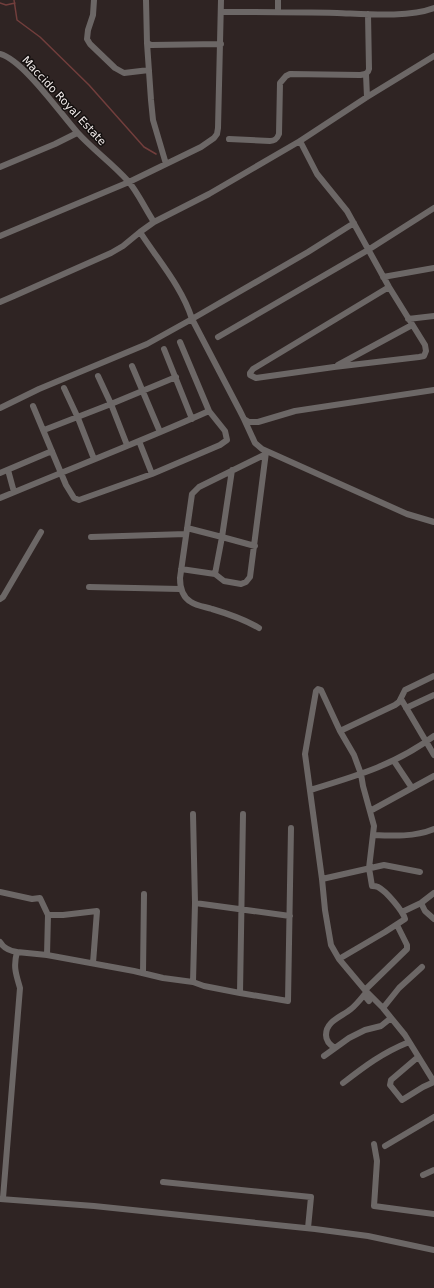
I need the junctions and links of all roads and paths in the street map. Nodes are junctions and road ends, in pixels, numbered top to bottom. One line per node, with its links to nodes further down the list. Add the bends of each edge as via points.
1 (94, 0): 13 (street, via 88,30 90,44 115,68 124,72)
2 (146, 0): 9 (street)
3 (221, 0): 6 (street)
4 (278, 0): 7 (street)
5 (434, 8): 8 (street, via 413,13)
6 (221, 12): 7 (street); 10 (street)
7 (278, 12): 8 (street)
8 (368, 14): 14 (street, via 369,69)
9 (147, 43): 10 (street); 13 (street)
10 (221, 44): 19 (street, via 217,134 201,147)
11 (0, 54): 16 (street, Maccido Royal Estate, via 12,60 41,88)
12 (434, 56): 15 (street)
13 (149, 70): 19 (street, via 154,120)
14 (366, 74): 15 (street); 17 (street, via 290,74 280,83 279,134 276,139 270,142)
15 (367, 97): 18 (street)
16 (77, 133): 20 (street); 21 (street, Maccido Royal Estate)
17 (229, 139)
18 (300, 140): 23 (street, via 209,194); 24 (street, via 317,174)
19 (166, 164): 21 (street)
20 (0, 167)
21 (128, 182): 23 (street, Maccido Royal Estate); 26 (street)
22 (434, 208): 27 (street)
23 (154, 222): 25 (street)
24 (354, 223): 27 (street); 33 (street)
25 (140, 232): 31 (street, via 111,253); 33 (street, via 181,293)
26 (0, 236)
27 (368, 250): 29 (street); 36 (street)
28 (434, 268): 29 (street)
29 (383, 277): 30 (street)
30 (389, 287): 34 (street); 40 (street, via 253,369 250,375 256,378)
31 (0, 302)
32 (434, 316): 34 (street)
33 (192, 319): 48 (street, via 147,344); 51 (street)
34 (408, 319): 35 (street)
35 (412, 325): 40 (street); 40 (street, via 425,345 424,356)
36 (218, 337)
37 (180, 342): 49 (street)
38 (164, 349): 42 (street)
39 (132, 366): 45 (street)
40 (334, 367)
41 (98, 376): 46 (street)
42 (176, 378): 45 (street); 52 (street)
43 (64, 388): 50 (street)
44 (434, 390): 51 (street, via 295,411 258,422 249,422)
45 (143, 391): 46 (street); 54 (street)
46 (111, 404): 50 (street); 56 (street)
47 (33, 406): 53 (street)
48 (0, 408)
49 (209, 411): 52 (street); 64 (street, via 226,431 227,440)
50 (78, 418): 53 (street); 59 (street)
51 (244, 418): 58 (street, via 255,442)
52 (192, 419): 54 (street)
53 (44, 430): 57 (street)
54 (160, 432): 55 (street)
55 (139, 440): 56 (street); 64 (street)
56 (128, 445): 59 (street)
57 (52, 452): 60 (street); 62 (street)
58 (266, 452): 61 (street); 67 (street, via 407,514); 72 (street)
59 (94, 459): 62 (street)
60 (8, 470): 63 (street); 65 (street)
61 (232, 470): 68 (street, via 194,490); 71 (street)
62 (61, 472): 64 (street, via 73,496 79,500); 65 (street)
63 (0, 473)
64 (152, 474)
65 (14, 492): 66 (street)
66 (0, 498)
67 (434, 522)
68 (187, 531): 70 (street); 71 (street); 73 (street)
69 (41, 532): 77 (street)
70 (91, 537)
71 (222, 537): 72 (street); 74 (street)
72 (255, 546): 74 (street, via 250,577 246,582 241,584 224,581)
73 (181, 569): 74 (street); 76 (street)
74 (215, 574)
75 (89, 587): 76 (street)
76 (180, 589): 78 (street, via 191,603 237,616)
77 (0, 599)
78 (259, 628)
79 (434, 676): 81 (street, via 405,690)
80 (434, 694): 82 (street)
81 (401, 699): 82 (street); 83 (street, via 395,705)
82 (406, 708): 85 (street)
83 (340, 731): 88 (street, via 354,755); 91 (street, via 321,690 318,689 305,754)
84 (434, 736): 85 (street)
85 (427, 741): 86 (street); 87 (street)
86 (434, 755)
87 (394, 761): 88 (street); 90 (street)
88 (361, 774): 91 (street); 92 (street)
89 (434, 776): 90 (street)
90 (412, 788): 92 (street)
91 (310, 790): 100 (street)
92 (370, 811): 97 (street, via 374,826)
93 (194, 814): 104 (street)
94 (243, 814): 106 (street)
95 (291, 828): 109 (street)
96 (434, 829): 97 (street, via 406,835)
97 (373, 835): 98 (street)
98 (369, 868): 99 (street, via 384,865); 100 (street); 107 (street, via 372,886 378,887 393,900)
99 (420, 872)
100 (322, 879): 115 (street, via 331,945)
101 (0, 892): 108 (street, via 25,898 40,898)
102 (434, 893): 105 (street)
103 (144, 894): 118 (street)
104 (194, 903): 106 (street); 119 (street)
105 (421, 903): 107 (street); 110 (street)
106 (241, 910): 109 (street); 121 (street)
107 (402, 912): 111 (street, via 405,919)
108 (48, 915): 114 (street); 116 (street, via 97,911)
109 (290, 916): 121 (street, via 288,1001)
110 (434, 919)
111 (397, 925): 115 (street); 120 (street, via 407,949)
112 (0, 942): 113 (street, via 10,951)
113 (17, 952): 114 (street); 137 (street, via 14,962 20,988)
114 (47, 955): 116 (street)
115 (339, 959): 120 (street)
116 (93, 963): 118 (street)
117 (422, 967): 123 (street, via 398,988)
118 (143, 973): 119 (street)
119 (193, 982): 121 (street)
120 (364, 990): 122 (street)
121 (240, 993)
122 (376, 1003): 123 (street); 126 (street, via 370,1002 364,995 352,1008 330,1023 326,1039)
123 (382, 1008): 124 (street)
124 (391, 1018): 125 (street); 126 (street, via 381,1026 355,1035)
125 (409, 1042): 128 (street); 130 (street, via 382,1054)
126 (335, 1048): 127 (street)
127 (324, 1056)
128 (418, 1057): 129 (street); 129 (street, via 391,1080 390,1085 402,1100)
129 (434, 1082)
130 (343, 1084)
131 (434, 1117): 133 (street)
132 (374, 1144): 138 (street, via 377,1161 374,1206)
133 (385, 1146)
134 (434, 1170): 135 (street)
135 (423, 1175)
136 (163, 1182): 139 (street, via 311,1197)
137 (1, 1199): 139 (street)
138 (434, 1214)
139 (308, 1228): 140 (street, via 368,1236)
140 (434, 1250)

